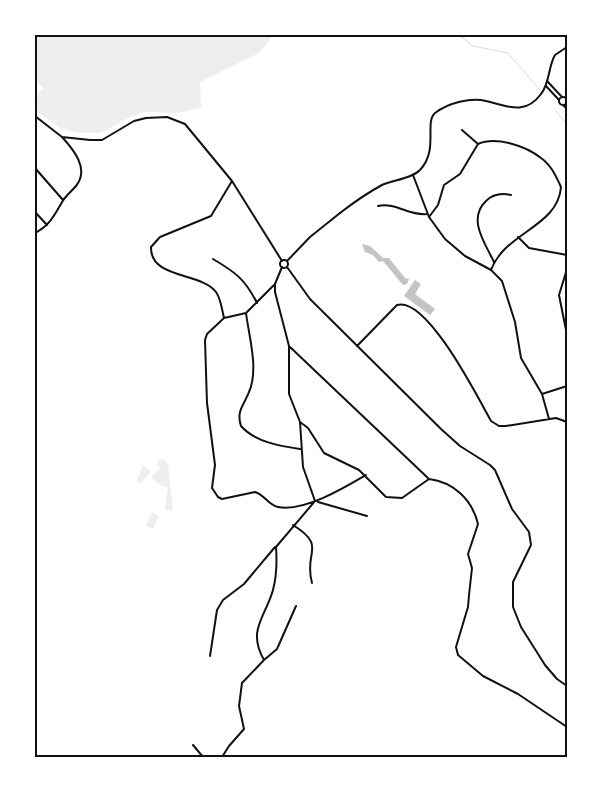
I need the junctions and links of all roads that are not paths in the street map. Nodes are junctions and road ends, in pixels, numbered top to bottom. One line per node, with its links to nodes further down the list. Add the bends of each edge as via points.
1 (567, 47): 2 (street, via 555,55)
2 (547, 81): 3 (street); 4 (street)
3 (546, 86): 5 (street); 14 (street, via 538,99 521,108 509,109 475,99 437,112 430,124 432,147 428,158)
4 (562, 97): 5 (street); 6 (street)
5 (559, 100): 7 (street)
6 (567, 102): 7 (street)
7 (563, 104): 8 (street)
8 (567, 109)
9 (35, 116): 11 (street)
10 (462, 130): 12 (street)
11 (62, 137): 15 (street, via 102,140 134,121 157,116 178,120 192,130); 17 (street, via 76,153 81,170 79,182)
12 (478, 144): 21 (street, via 460,174 444,185 438,205); 24 (street, via 505,142 542,158 561,187 556,207 545,219)
13 (35, 168): 17 (street)
14 (412, 175): 20 (street); 28 (street, via 382,185 340,212)
15 (232, 181): 27 (street); 37 (street, via 212,216 160,237 151,247 153,257 168,270 200,281 214,290)
16 (511, 196): 29 (street, via 492,196 476,218)
17 (63, 200): 22 (street)
18 (378, 206): 20 (street, via 392,205 414,214)
19 (35, 212): 22 (street)
20 (427, 214): 21 (street)
21 (429, 217): 33 (street, via 453,247)
22 (47, 225): 23 (street)
23 (35, 233)
24 (518, 236): 25 (street, via 529,248); 29 (street)
25 (567, 255)
26 (213, 258): 35 (street, via 243,280)
27 (282, 261): 28 (street); 30 (street)
28 (287, 261): 31 (street)
29 (494, 262): 33 (street)
30 (282, 267): 31 (street); 34 (street)
31 (287, 267): 40 (street, via 310,299)
32 (567, 269): 38 (street, via 559,296)
33 (491, 270): 42 (street, via 506,289 522,358)
34 (275, 284): 35 (street); 39 (street, via 276,304)
35 (257, 303): 36 (street)
36 (246, 313): 37 (street); 46 (street, via 252,375 249,393 239,412 241,426 268,443)
37 (224, 318): 49 (street, via 205,340 207,403 215,465 214,493 222,499 255,492 270,504 284,508)
38 (567, 335)
39 (289, 346): 44 (street, via 289,394); 48 (street)
40 (357, 346): 43 (street, via 397,305 405,305 429,322 447,345 491,421 506,426); 57 (street, via 451,439 495,470 509,503 531,538 530,550 513,582 511,599 516,617 545,665 557,680)
41 (567, 386): 42 (street)
42 (542, 394): 43 (street)
43 (549, 419): 45 (street)
44 (300, 422): 46 (street); 47 (street, via 308,428 324,453)
45 (567, 422)
46 (300, 449): 49 (street, via 302,467)
47 (366, 475): 48 (street, via 391,499 402,498); 49 (street, via 331,496)
48 (429, 479): 58 (street, via 456,488 469,504 478,524 468,554 472,568 468,607 456,647 458,655 482,676 518,694)
49 (315, 501): 50 (street); 51 (street)
50 (368, 516)
51 (293, 525): 52 (street); 53 (street, via 308,535 313,545 309,564)
52 (276, 547): 55 (street, via 244,584 223,600 217,610); 56 (street, via 273,588 256,632 258,649)
53 (312, 583)
54 (296, 606): 56 (street, via 277,649)
55 (210, 656)
56 (264, 660): 61 (street, via 242,683 239,706 244,729)
57 (567, 686)
58 (567, 727)
59 (193, 745): 60 (street)
60 (203, 757)
61 (222, 757)

